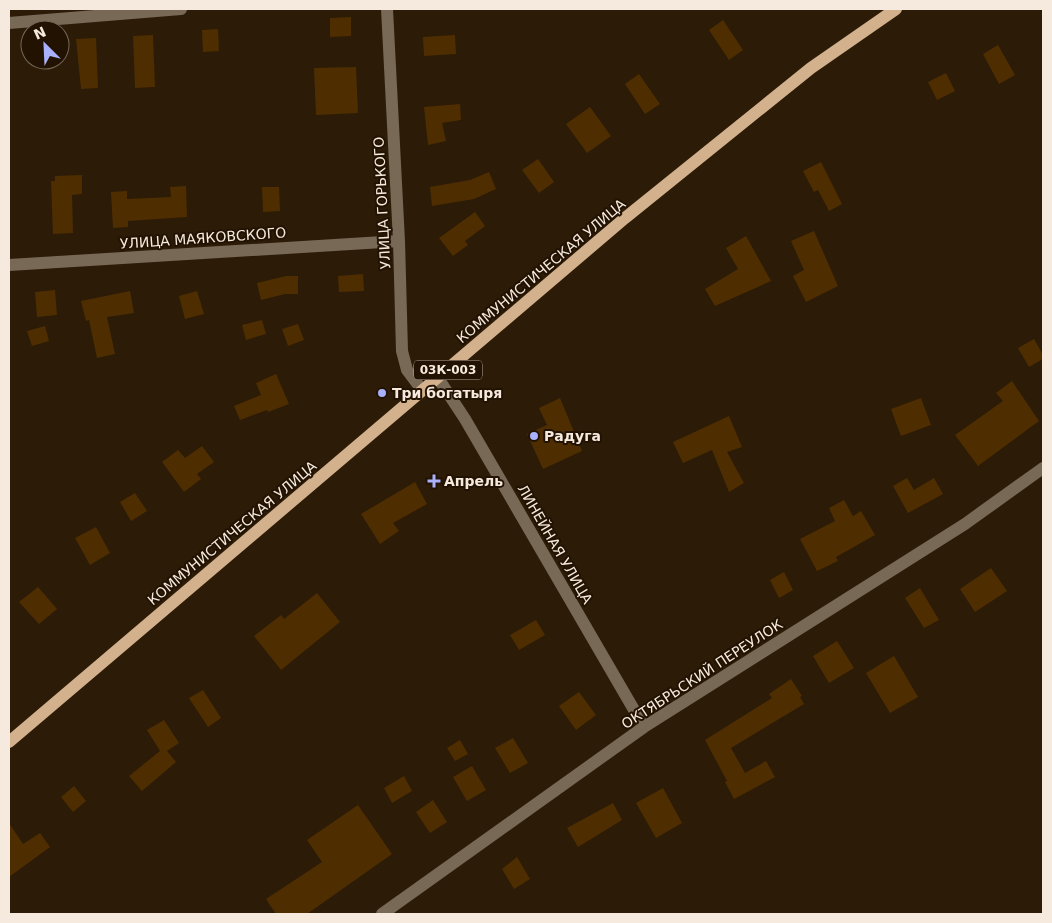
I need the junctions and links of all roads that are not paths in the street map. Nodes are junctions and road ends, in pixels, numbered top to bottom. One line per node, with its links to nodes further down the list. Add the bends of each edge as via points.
1 (181, 9): 4 (street)
2 (386, 9): 5 (street, УЛИЦА ГОРЬКОГО)
3 (896, 9): 7 (main road, КОММУНИСТИЧЕСКАЯ УЛИЦА / 03К-003, via 811,68 625,218)
4 (9, 23)
5 (399, 241): 6 (street, УЛИЦА МАЯКОВСКОГО); 8 (street, УЛИЦА ГОРЬКОГО, via 402,351 407,370)
6 (9, 265)
7 (438, 378): 8 (main road, КОММУНИСТИЧЕСКАЯ УЛИЦА / 03К-003); 10 (street, ЛИНЕЙНАЯ УЛИЦА, via 475,435)
8 (422, 390): 11 (main road, КОММУНИСТИЧЕСКАЯ УЛИЦА / 03К-003)
9 (1043, 468): 10 (street, ОКТЯБРЬСКИЙ ПЕРЕУЛОК, via 965,524)
10 (644, 727): 12 (street, ОКТЯБРЬСКИЙ ПЕРЕУЛОК)
11 (9, 742)
12 (382, 914)

